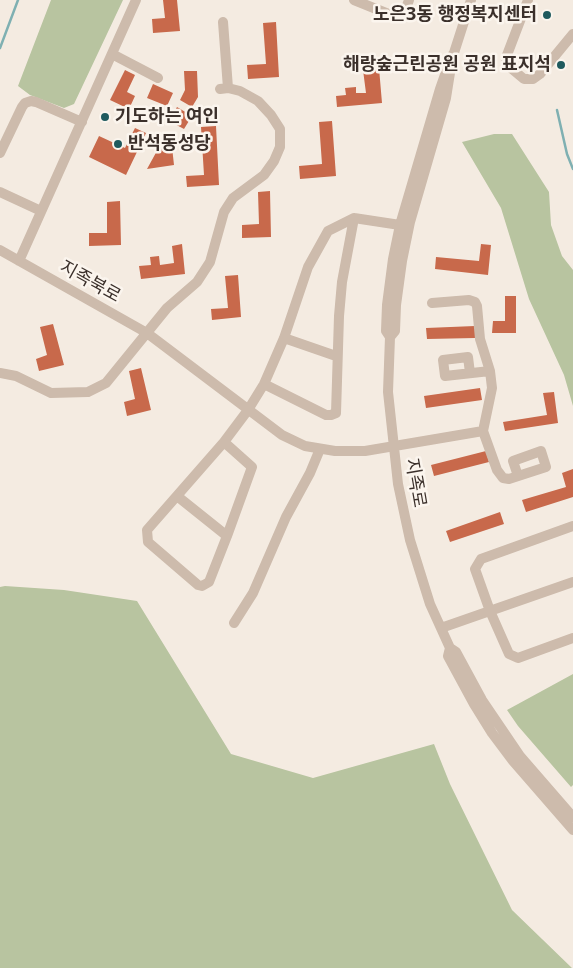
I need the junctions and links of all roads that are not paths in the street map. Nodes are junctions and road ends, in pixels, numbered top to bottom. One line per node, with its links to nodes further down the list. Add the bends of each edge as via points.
1 (136, 0): 8 (street)
2 (354, 0): 3 (street, via 396,17 404,14)
3 (409, 0)
4 (471, 0): 9 (street, 지족로)
5 (528, 0): 7 (street, via 506,64 524,79 540,74)
6 (223, 22): 20 (street, via 224,89 240,91 258,101 280,129 280,147 264,175 233,198 224,212 210,262 197,282 167,308)
7 (573, 34)
8 (112, 54): 10 (street); 11 (street)
9 (454, 54): 16 (street, 지족로, via 440,89); 21 (street, 지족로, via 446,98 410,222 402,261 395,331)
10 (158, 78)
11 (82, 122): 12 (street, via 31,101 22,107); 14 (street)
12 (0, 153)
13 (0, 192): 14 (street)
14 (41, 211): 18 (street)
15 (354, 218): 16 (street); 22 (street, via 328,231 320,242); 23 (street, via 342,282)
16 (400, 225): 21 (street, 지족로, via 387,305 386,331)
17 (0, 250): 18 (street, 지족북로)
18 (19, 261): 20 (street, 지족북로)
19 (432, 303): 24 (street, via 475,302 480,340)
20 (147, 332): 25 (street, via 106,383 88,392 51,394 16,376); 28 (street, 지족북로)
21 (390, 337): 31 (street, 지족로, via 388,392)
22 (284, 338): 23 (street); 27 (street)
23 (336, 356): 27 (street, via 336,414 326,415)
24 (490, 371): 26 (street); 29 (street, via 492,388)
25 (0, 373)
26 (470, 373)
27 (264, 384): 28 (street)
28 (248, 410): 30 (street); 32 (street, 지족북로, via 282,435)
29 (484, 431): 31 (street, 지족북로); 33 (street, via 497,470 503,478)
30 (224, 442): 34 (street); 36 (street, via 252,467)
31 (393, 447): 32 (street, 지족북로, via 365,451); 40 (street, 지족로, via 410,540)
32 (320, 449): 39 (street, via 253,593)
33 (518, 476)
34 (177, 496): 36 (street); 36 (street, via 147,530 148,542 198,585 209,582)
35 (573, 526): 38 (street, via 481,559 475,569)
36 (227, 536)
37 (573, 582): 38 (street)
38 (490, 611): 40 (street); 41 (street, via 509,654 518,658)
39 (234, 623)
40 (441, 628): 42 (street, 지족로)
41 (573, 638)
42 (450, 648): 43 (street, 지족로, via 456,652 482,700 520,756); 44 (street, 지족로, via 448,656 492,733 512,761)
43 (573, 817)
44 (573, 830)

